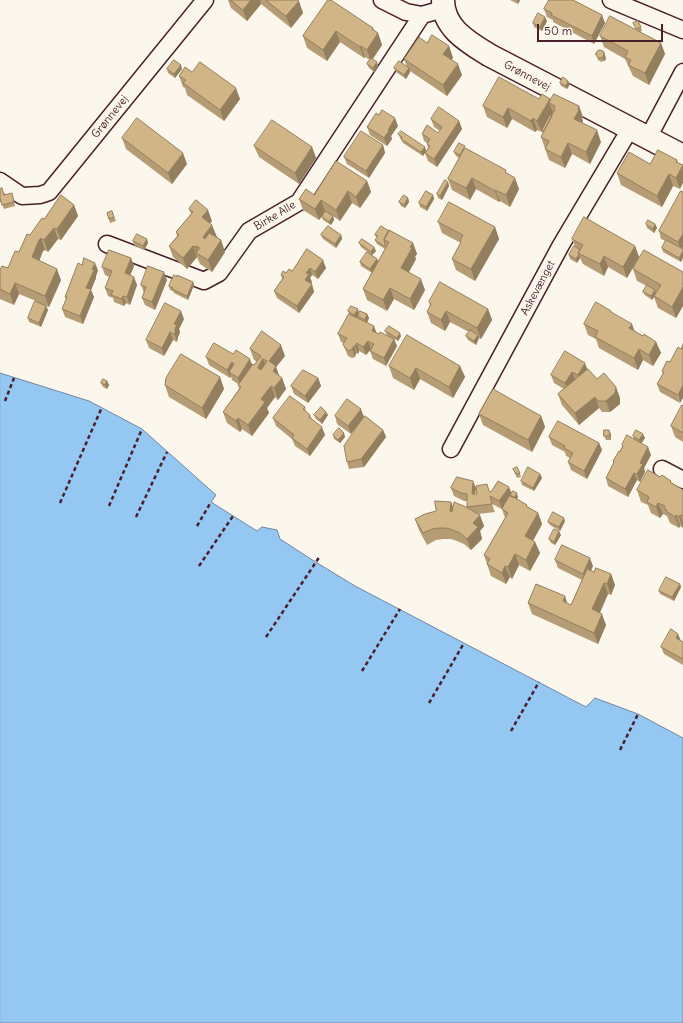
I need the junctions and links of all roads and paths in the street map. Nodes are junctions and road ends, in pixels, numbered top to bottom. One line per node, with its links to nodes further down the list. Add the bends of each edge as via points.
1 (205, 0): 10 (street, Grønnevej, via 48,192 22,196)
2 (382, 0): 5 (street, Grønnevej, via 406,12)
3 (611, 0): 6 (street)
4 (443, 4): 5 (street, Grønnevej); 8 (street, Grønnevej, via 450,25 464,39 489,55)
5 (422, 15): 11 (street, Birke Alle, via 298,202 249,231 219,273 204,281)
6 (683, 30)
7 (683, 72): 8 (street, Askevænget)
8 (639, 134): 9 (street, Grønnevej); 16 (street, Askevænget, via 561,245)
9 (683, 156)
10 (0, 181)
11 (106, 244)
12 (14, 378): 13 (path)
13 (5, 401)
14 (102, 407): 21 (path)
15 (142, 429): 22 (path)
16 (451, 449)
17 (167, 452): 24 (path)
18 (662, 469): 19 (street)
19 (683, 480)
20 (211, 502): 25 (path)
21 (60, 503)
22 (109, 506)
23 (233, 516): 27 (path)
24 (136, 517)
25 (196, 526)
26 (320, 556): 29 (path)
27 (199, 566)
28 (400, 609): 31 (path)
29 (266, 637)
30 (464, 643): 33 (path)
31 (362, 671)
32 (539, 682): 35 (path)
33 (429, 703)
34 (638, 714): 36 (path)
35 (511, 731)
36 (620, 750)

